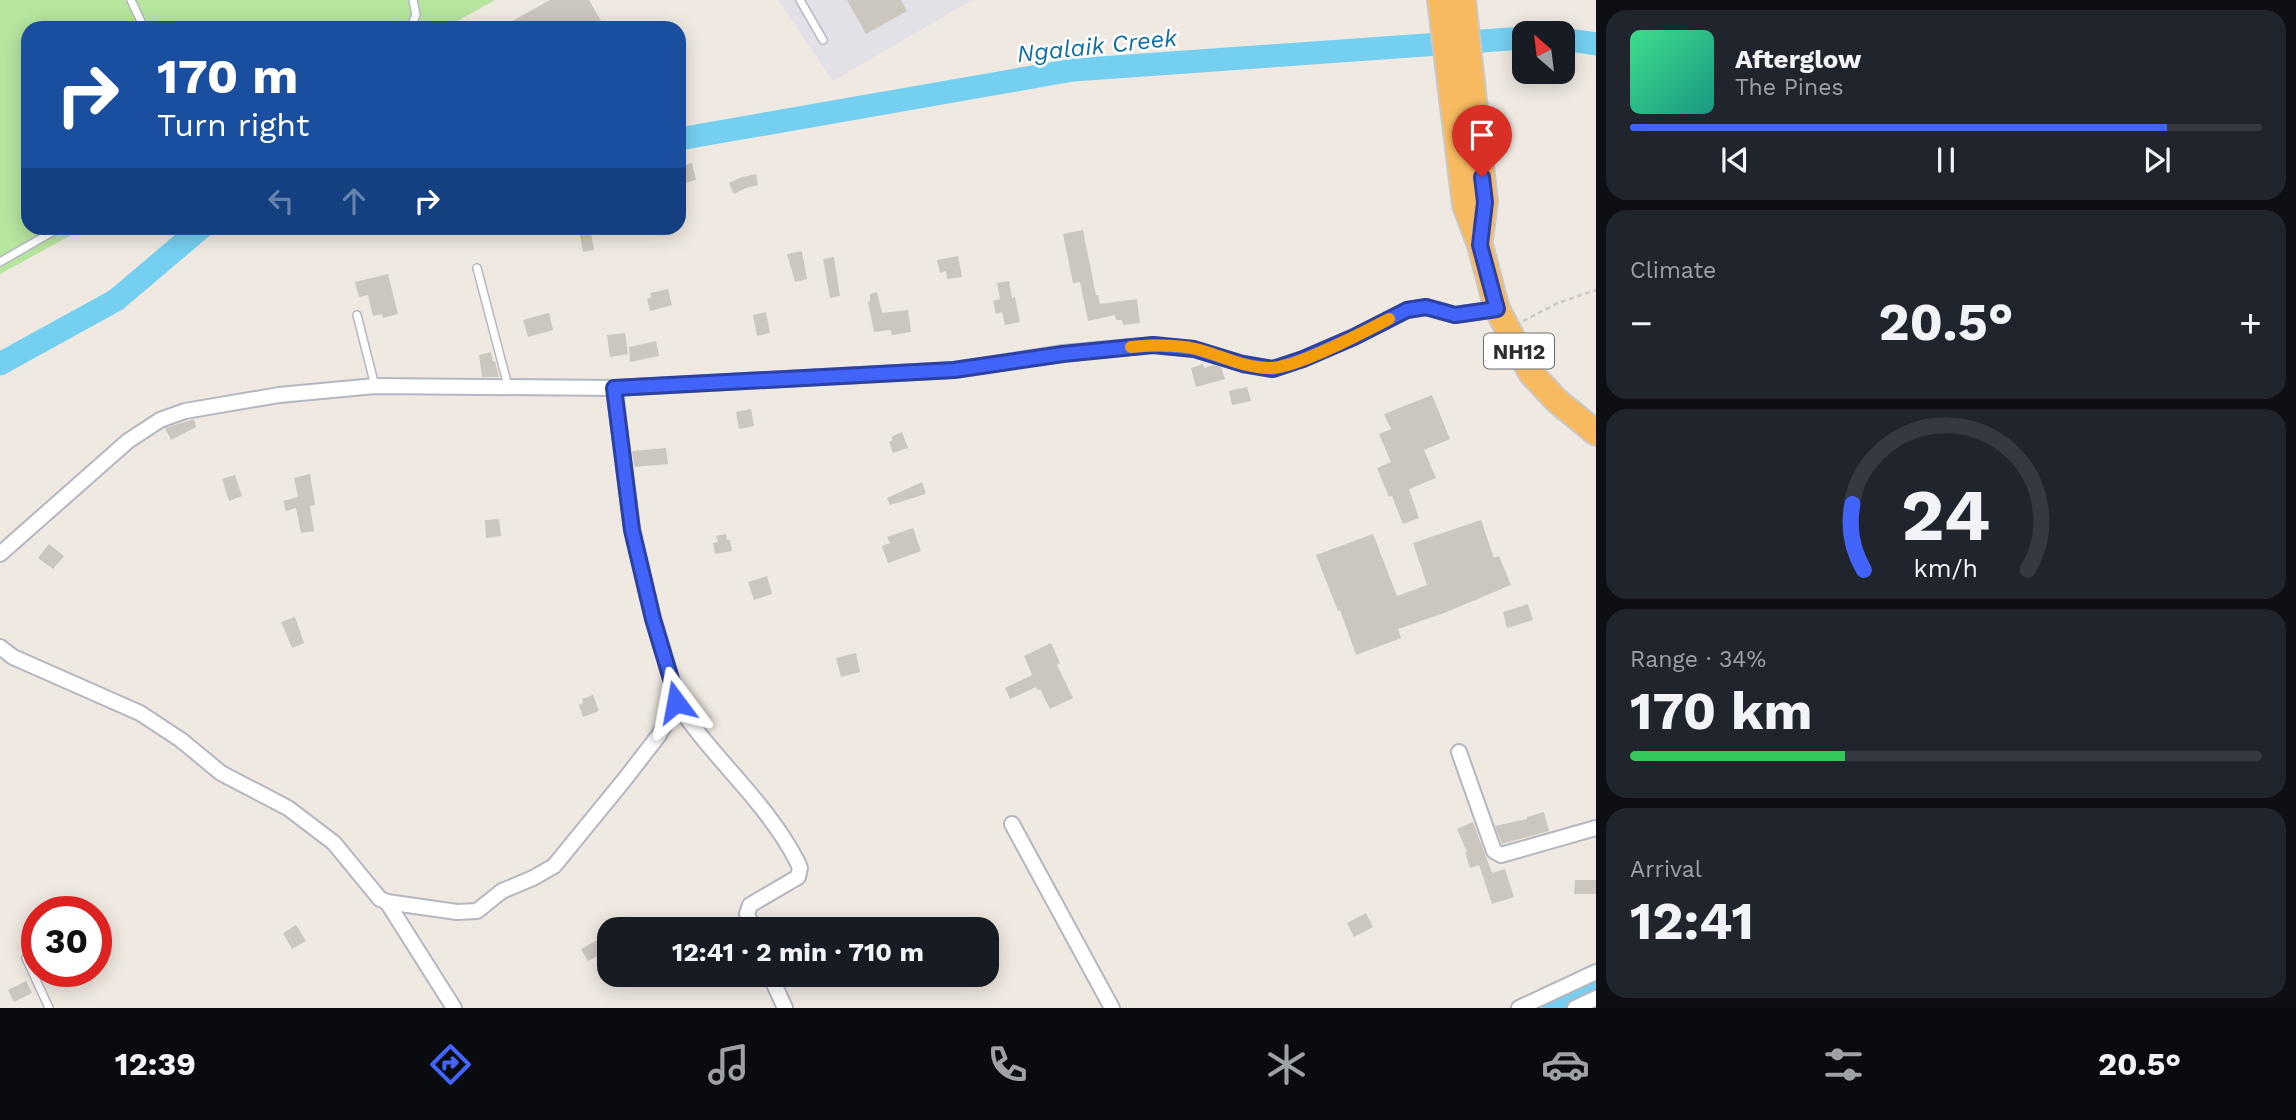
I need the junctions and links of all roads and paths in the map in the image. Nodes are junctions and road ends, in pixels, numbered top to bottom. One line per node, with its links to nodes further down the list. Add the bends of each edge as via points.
1 (131, 0): 6 (lane)
2 (413, 0): 7 (lane)
3 (800, 0): 8 (lane)
4 (1440, 0): 9 (highway, NH12)
5 (1463, 0): 9 (highway, NH12)
6 (141, 21)
7 (413, 21)
8 (823, 40)
9 (1464, 103): 15 (highway, NH12, via 1465,205)
10 (46, 235): 11 (lane)
11 (0, 262)
12 (477, 268): 17 (lane)
13 (1596, 290): 15 (path)
14 (357, 315): 16 (lane)
15 (1502, 318): 18 (street, via 1455,315 1426,307 1407,310 1273,369 1194,349 1153,345 954,370); 19 (highway, NH12, via 1531,373)
16 (375, 386): 17 (street); 20 (street, via 279,395 160,420 128,441)
17 (508, 387): 18 (street)
18 (614, 388): 22 (street, via 632,530)
19 (1596, 433)
20 (0, 554)
21 (0, 648): 26 (street, via 139,713 221,773 288,808 334,843 375,894)
22 (676, 702): 26 (street, via 659,735 554,866 502,891 477,911); 27 (street, via 774,823 800,868 798,877 750,905)
23 (1459, 752): 25 (street, via 1494,851 1501,855)
24 (1012, 824): 35 (street)
25 (1596, 828)
26 (387, 902): 33 (street)
27 (748, 917)
28 (1596, 972): 36 (street)
29 (39, 987): 32 (lane)
30 (775, 987): 34 (street)
31 (1596, 998): 37 (street)
32 (49, 1008)
33 (454, 1008)
34 (785, 1008)
35 (1112, 1008)
36 (1519, 1008)
37 (1575, 1008)

